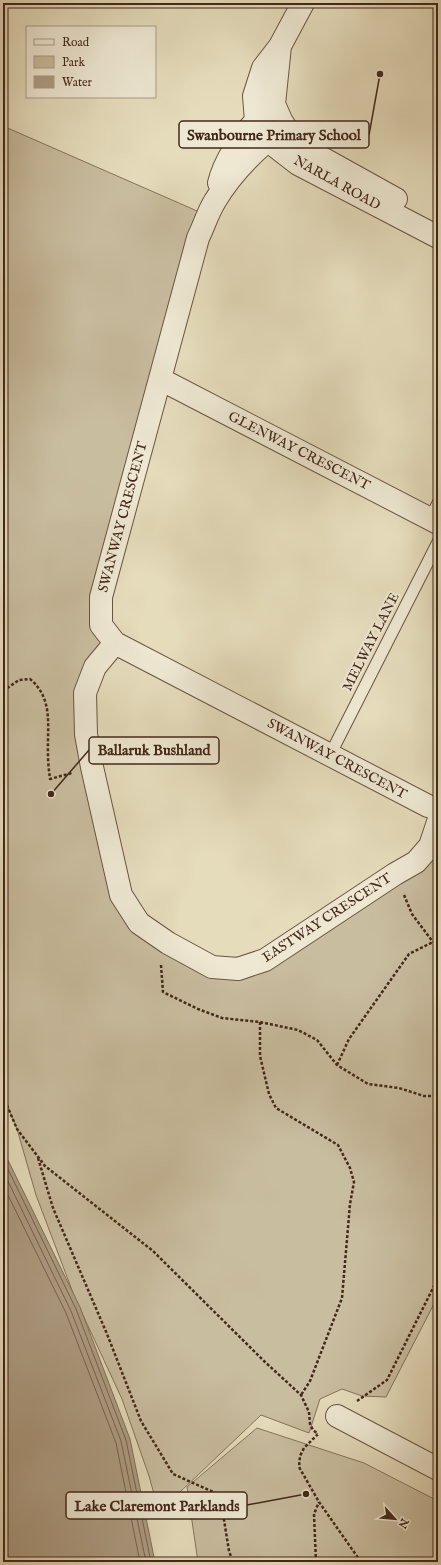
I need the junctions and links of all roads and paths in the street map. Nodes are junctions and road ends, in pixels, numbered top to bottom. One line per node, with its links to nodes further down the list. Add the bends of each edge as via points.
1 (303, 3): 2 (street, NARLA ROAD)
2 (280, 46): 3 (street, NARLA ROAD, via 274,104); 4 (street, NARLA ROAD, via 263,68 254,96)
3 (281, 117): 4 (street, SWANWAY CRESCENT); 5 (street, SWANWAY CRESCENT); 7 (street, NARLA ROAD, via 291,136 306,149)
4 (256, 120): 5 (street, NARLA ROAD); 6 (street, SWANWAY CRESCENT, via 222,170)
5 (267, 140): 6 (street, SWANWAY CRESCENT, via 230,179); 8 (street, NARLA ROAD, via 298,164)
6 (214, 202): 9 (street, SWANWAY CRESCENT, via 198,238)
7 (438, 220)
8 (438, 237)
9 (160, 379): 10 (street, GLENWAY CRESCENT); 12 (street, SWANWAY CRESCENT, via 101,597 101,625)
10 (435, 515)
11 (438, 542): 14 (lane, MELWAY LANE)
12 (115, 643): 14 (street, SWANWAY CRESCENT); 18 (street, EASTWAY CRESCENT, via 95,667 85,693 86,734 121,895 139,923 168,944 212,967 238,968 265,960)
13 (3, 691): 15 (path, via 19,680 30,679 39,686 48,706)
14 (330, 755): 16 (street, SWANWAY CRESCENT)
15 (50, 779)
16 (438, 809)
17 (438, 822): 18 (street, EASTWAY CRESCENT, via 430,846 416,862)
18 (395, 874): 19 (path, via 412,914)
19 (433, 942): 20 (path); 23 (path, via 409,954 349,1039)
20 (438, 945)
21 (163, 992): 22 (path, via 222,1018)
22 (260, 1022): 23 (path, via 298,1030 317,1040); 28 (path, via 260,1056 269,1094 276,1108 338,1145 354,1182 342,1298 310,1381)
23 (337, 1064): 25 (path, via 368,1084 399,1088 424,1096)
24 (3, 1096): 26 (path, via 17,1129)
25 (438, 1096)
26 (38, 1156): 28 (path, via 45,1166 153,1251); 32 (path, via 53,1208 108,1334 141,1421 174,1474 220,1496)
27 (438, 1278): 29 (path, via 387,1380)
28 (301, 1395): 31 (path, via 309,1412 310,1424 318,1434 304,1448 299,1467)
29 (337, 1416): 30 (street)
30 (438, 1469)
31 (319, 1502): 33 (path, via 314,1514); 34 (path)
32 (233, 1562)
33 (316, 1562)
34 (361, 1562)

